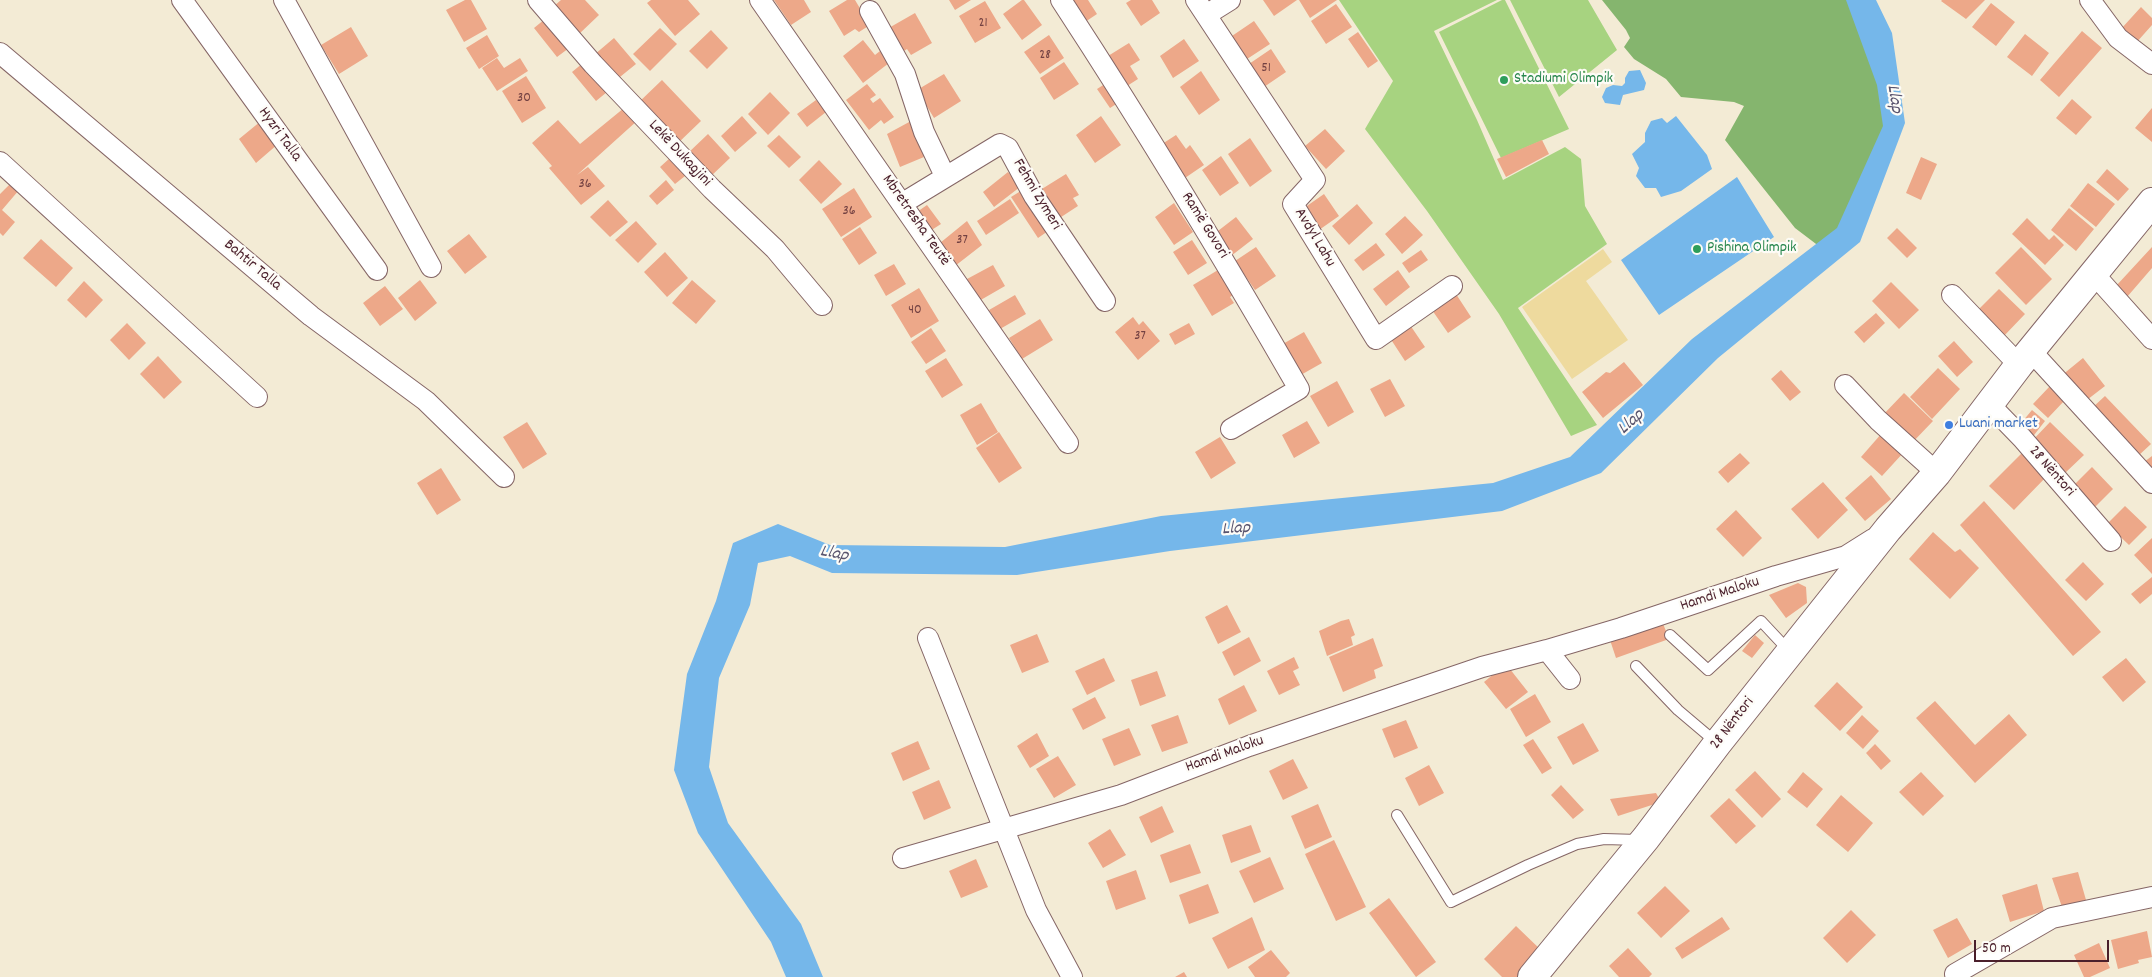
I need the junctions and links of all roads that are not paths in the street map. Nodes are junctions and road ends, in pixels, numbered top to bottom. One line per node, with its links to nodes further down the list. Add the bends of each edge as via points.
1 (182, 0): 17 (street, Hyzri Talla)
2 (284, 0): 16 (street)
3 (538, 0): 22 (street, Lekë Dukagjini, via 593,64 712,189 775,249)
4 (760, 0): 15 (street, Mbretresha Teutë)
5 (1061, 0): 28 (street, Ramë Govori, via 1235,276 1299,388)
6 (1230, 0): 8 (street, Avdyl Lahu)
7 (2090, 0): 11 (street, via 2118,38)
8 (1201, 7): 19 (street, Avdyl Lahu, via 1315,180 1293,204 1376,339)
9 (870, 11): 13 (street, via 905,74 924,132)
10 (0, 53): 31 (street, Bahtir Talla, via 311,316 426,401)
11 (2152, 64)
12 (0, 162): 26 (street)
13 (945, 176): 15 (street, Fehmi Zymeri); 21 (street, Fehmi Zymeri, via 1000,144 1008,148 1034,196)
14 (2152, 202): 18 (main road, 28 Nëntori)
15 (902, 203): 29 (street, Mbretresha Teutë)
16 (431, 267)
17 (377, 270)
18 (2093, 273): 23 (street); 24 (main road, 28 Nëntori)
19 (1452, 286)
20 (1952, 295): 24 (street)
21 (1105, 301)
22 (822, 305)
23 (2152, 339)
24 (2025, 358): 27 (main road, 28 Nëntori); 32 (street)
25 (1845, 385): 30 (street)
26 (257, 397)
27 (1990, 405): 30 (main road, 28 Nëntori); 34 (street, 28 Nëntori)
28 (1231, 429)
29 (1068, 443)
30 (1937, 473): 33 (main road, 28 Nëntori)
31 (504, 477)
32 (2152, 483)
33 (1888, 529): 37 (street, Hamdi Maloku, via 1846,556); 38 (main road, 28 Nëntori)
34 (2111, 541)
35 (1670, 635): 38 (lane, via 1708,670 1761,621)
36 (928, 638): 43 (street)
37 (1547, 650): 40 (street); 43 (street, Hamdi Maloku, via 1482,666 1249,746 1121,795)
38 (1790, 652): 41 (main road, 28 Nëntori)
39 (1636, 666): 41 (lane, via 1678,710)
40 (1570, 679)
41 (1718, 744): 44 (main road, 28 Nëntori)
42 (1397, 815): 44 (lane, via 1451,902 1577,844 1604,839 1637,841)
43 (1003, 829): 45 (street, Hamdi Maloku); 48 (street, via 1036,910)
44 (1646, 838): 49 (main road, 28 Nëntori)
45 (903, 858)
46 (2152, 897): 47 (street, via 2052,918)
47 (1955, 974)
48 (1072, 977)
49 (1532, 977)

